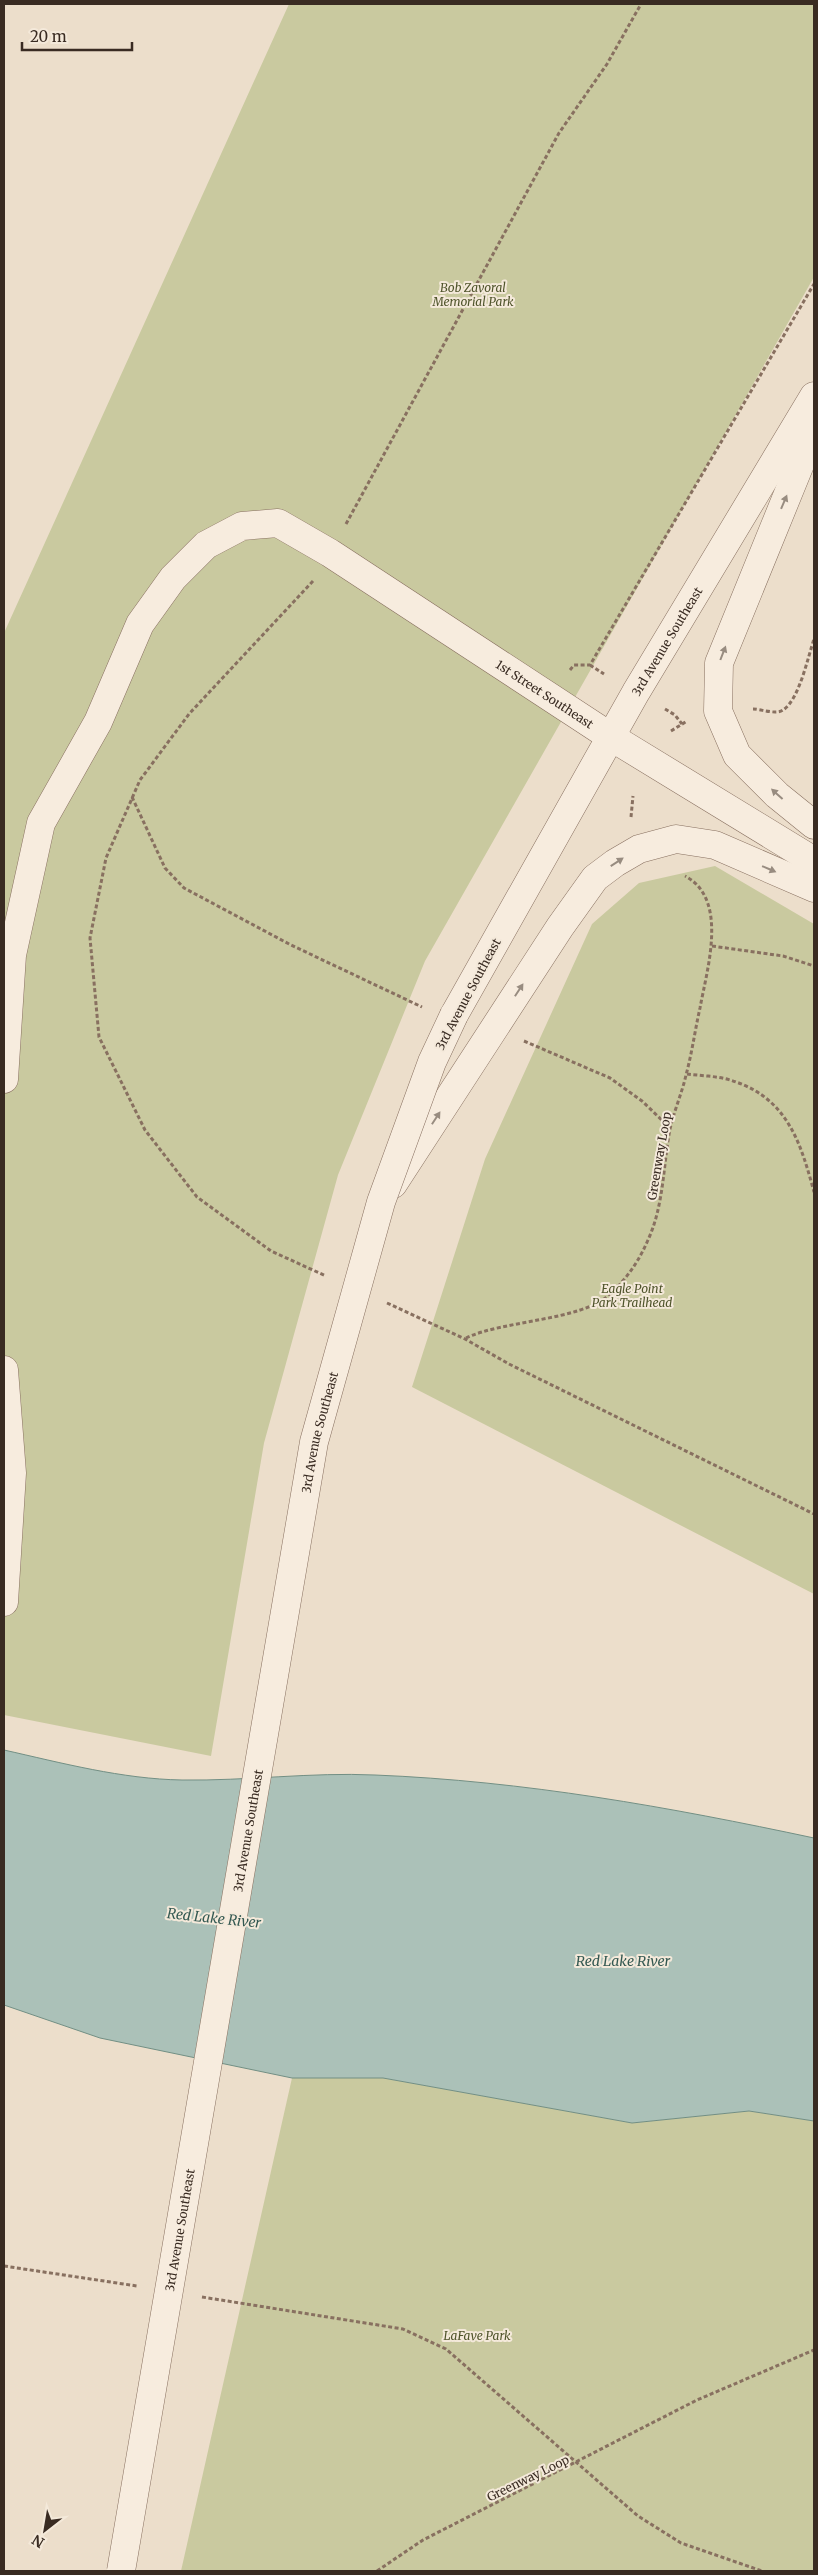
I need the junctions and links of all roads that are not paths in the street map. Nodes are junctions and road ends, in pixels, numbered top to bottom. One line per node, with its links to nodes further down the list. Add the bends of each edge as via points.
1 (814, 396): 3 (street, 3rd Avenue Southeast)
2 (814, 430): 4 (street, one-way to 2, via 737,755 718,711 719,663)
3 (610, 737): 5 (street, 1st Street Southeast); 7 (street, 1st Street Southeast, via 330,553 278,523 242,526 206,544 173,578 140,624 98,722 41,823 12,955); 8 (street, 3rd Avenue Southeast, bridge, via 454,1015 432,1062)
4 (814, 825)
5 (814, 860)
6 (814, 888): 8 (street, one-way to 6, bridge, via 595,878 639,849 676,839 715,845)
7 (4, 1079)
8 (381, 1202): 11 (street, 3rd Avenue Southeast, bridge, via 314,1442)
9 (4, 1370): 10 (street, via 12,1474)
10 (4, 1602)
11 (121, 2571)

